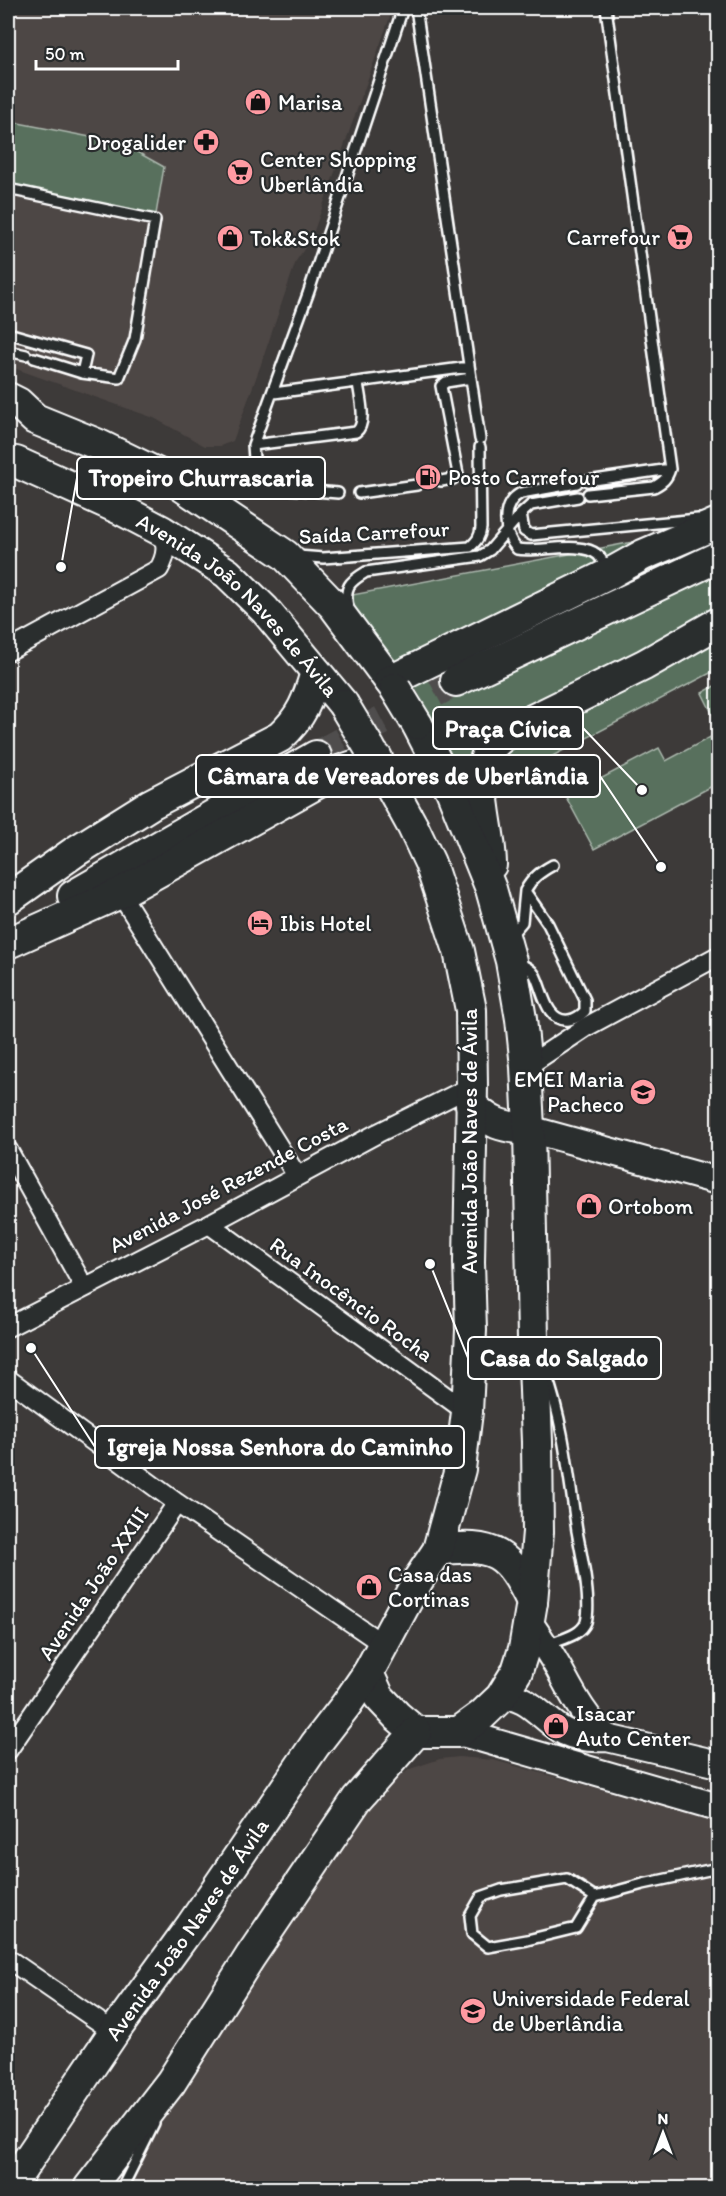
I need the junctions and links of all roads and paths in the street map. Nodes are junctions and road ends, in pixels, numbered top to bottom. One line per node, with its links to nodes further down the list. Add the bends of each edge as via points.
1 (403, 8): 11 (lane)
2 (416, 8): 7 (lane)
3 (606, 8): 16 (lane)
4 (8, 189): 8 (lane, via 155,220 135,339 119,378)
5 (8, 333): 8 (lane, via 86,355)
6 (8, 351): 8 (lane)
7 (469, 367): 9 (lane); 10 (lane)
8 (82, 374)
9 (471, 378): 17 (lane, via 441,386 458,474); 27 (lane, Saída Carrefour, via 480,443 481,528 476,542 470,547 323,558)
10 (358, 382): 11 (lane); 14 (lane, via 362,423 356,432)
11 (274, 393): 14 (lane)
12 (8, 398): 13 (main road, via 18,403)
13 (21, 416): 27 (main road, via 99,445 179,484)
14 (253, 446): 19 (lane, via 258,467 290,489)
15 (10, 460): 25 (main road, Avenida João Naves de Ávila)
16 (670, 469): 21 (lane, via 662,483 654,487 531,505); 24 (lane, via 521,493 512,497 507,506)
17 (441, 481)
18 (417, 485): 20 (lane)
19 (338, 493)
20 (359, 493)
21 (520, 514): 22 (lane, via 524,531 531,536); 24 (lane)
22 (718, 517)
23 (718, 523): 29 (main road)
24 (507, 530): 29 (lane, via 517,549 587,549 597,554); 32 (lane, via 480,556 366,572 352,581 346,597)
25 (162, 531): 31 (street, via 166,556 159,569); 33 (main road, Avenida João Naves de Ávila, via 226,573 265,610)
26 (718, 541): 28 (main road, via 452,675)
27 (285, 555): 32 (main road, via 334,606)
28 (718, 557)
29 (609, 574): 34 (main road)
30 (718, 622): 37 (main road, via 644,665 510,731 488,752 483,789 491,851)
31 (8, 651)
32 (368, 651): 34 (main road)
33 (316, 672): 35 (main road, Avenida João Naves de Ávila, bridge, via 343,704); 40 (main road, via 303,710 280,737 151,804)
34 (393, 685): 37 (main road, bridge, via 451,790)
35 (373, 752): 39 (main road); 51 (main road, Avenida João Naves de Ávila, via 430,863 459,951 471,1010)
36 (553, 865): 38 (lane, via 531,879)
37 (491, 889): 46 (main road)
38 (525, 891): 42 (lane); 43 (lane)
39 (120, 893): 45 (main road); 54 (street)
40 (8, 899)
41 (8, 907): 44 (main road, via 313,749)
42 (536, 907): 43 (lane, via 528,907); 48 (lane)
43 (523, 915): 46 (lane)
44 (8, 933)
45 (8, 943)
46 (508, 950): 48 (lane, via 536,976 544,1000 556,1017 577,1018 585,1011); 50 (main road)
47 (718, 956): 49 (street)
48 (585, 1000): 49 (lane, via 590,1013)
49 (586, 1027): 50 (street)
50 (526, 1067): 52 (main road)
51 (472, 1095): 52 (main road, via 485,1118 496,1124); 54 (street, Avenida José Rezende Costa, via 378,1132); 61 (main road, Avenida João Naves de Ávila)
52 (529, 1129): 55 (main road); 59 (main road)
53 (8, 1150): 57 (street)
54 (297, 1176): 56 (street, Avenida José Rezende Costa)
55 (718, 1181)
56 (209, 1224): 57 (street, Avenida José Rezende Costa); 61 (street, Rua Inocêncio Rocha)
57 (84, 1287): 58 (street, Avenida José Rezende Costa)
58 (8, 1327)
59 (532, 1339): 64 (main road, via 538,1532); 66 (lane, via 554,1397 588,1610 585,1624 574,1635)
60 (8, 1379): 62 (street)
61 (467, 1412): 63 (main road, Avenida João Naves de Ávila, via 460,1469)
62 (177, 1503): 65 (street); 72 (street, Avenida João XXIII)
63 (438, 1550): 64 (main road, via 459,1547 496,1553 508,1561 519,1574); 65 (main road)
64 (530, 1612): 66 (main road); 68 (main road, via 517,1671)
65 (384, 1645): 67 (main road)
66 (546, 1647): 71 (main road, via 578,1704)
67 (368, 1673): 69 (main road, via 379,1697); 78 (main road, Avenida João Naves de Ávila)
68 (501, 1697): 70 (main road); 71 (main road, via 517,1697 567,1733)
69 (416, 1732): 70 (main road); 79 (main road, via 343,1818)
70 (459, 1732): 74 (main road)
71 (607, 1738): 73 (main road)
72 (8, 1750)
73 (718, 1764)
74 (718, 1807)
75 (718, 1868): 76 (lane)
76 (595, 1897): 76 (lane, via 567,1879 501,1890 481,1897 470,1916 471,1934 488,1947 576,1928)
77 (8, 1959): 78 (street)
78 (114, 2032): 80 (main road, Avenida João Naves de Ávila)
79 (171, 2082): 81 (main road); 82 (lane)
80 (9, 2188)
81 (89, 2188)
82 (122, 2188)

